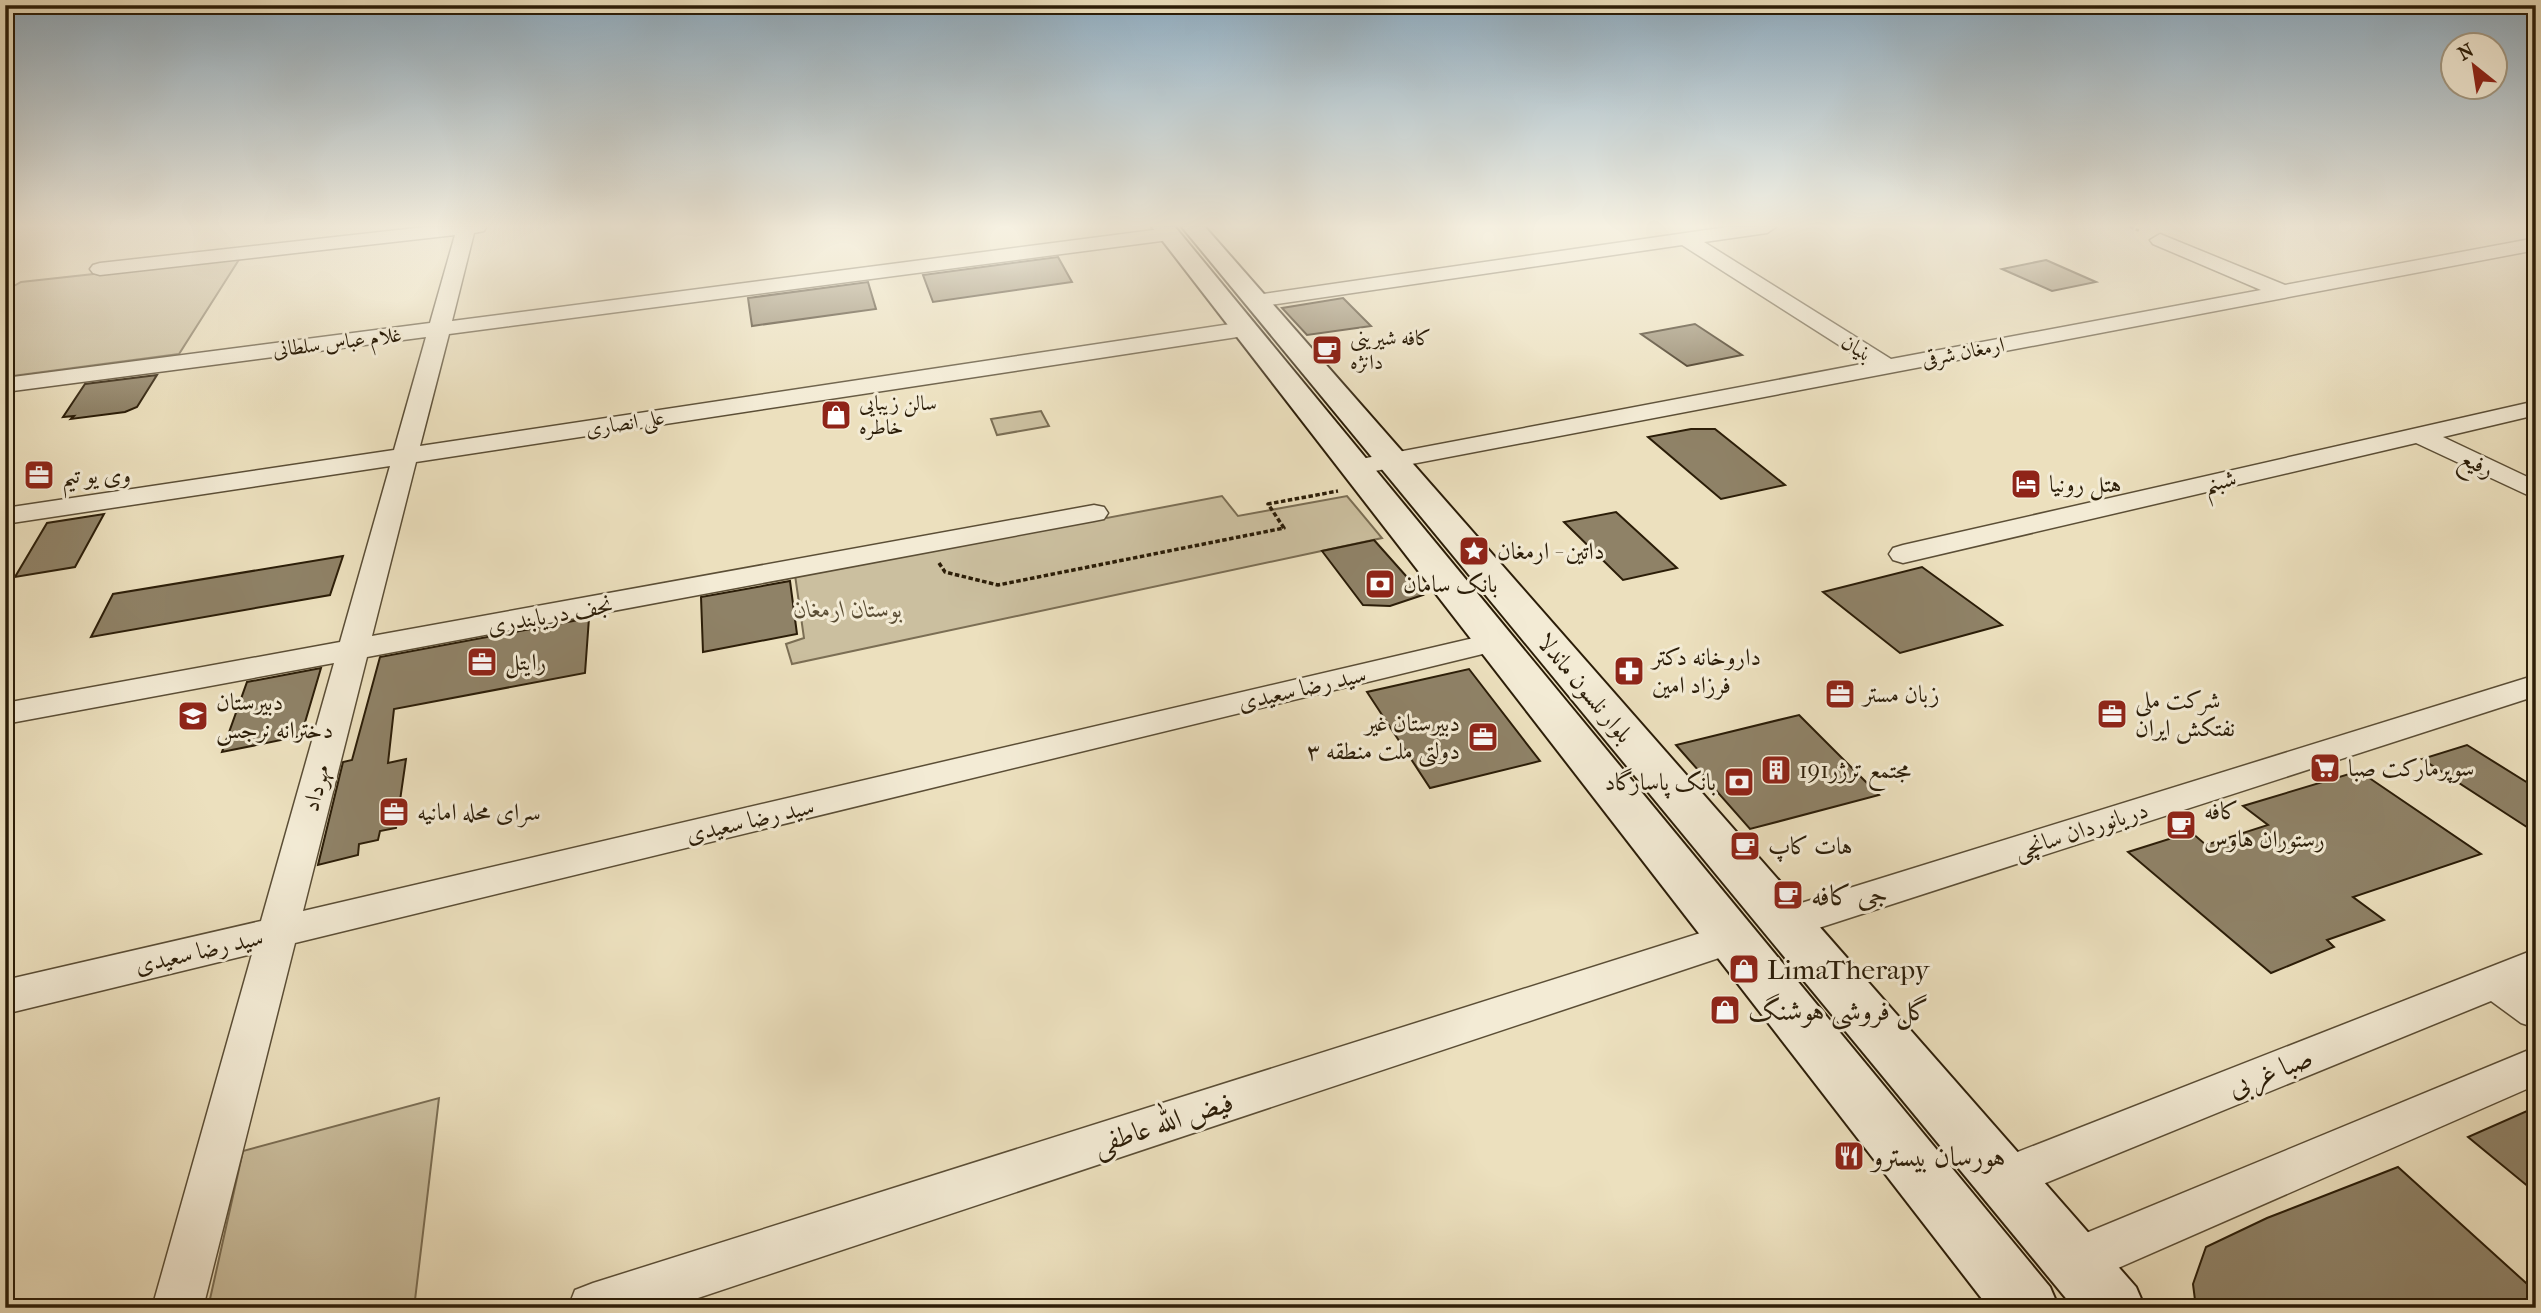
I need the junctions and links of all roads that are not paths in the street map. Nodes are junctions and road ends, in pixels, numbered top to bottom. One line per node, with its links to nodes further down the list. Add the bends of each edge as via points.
1 (452, 288): 10 (street, مهرداد)
2 (739, 288): 10 (street, غلام عباس سلطانی)
3 (1227, 288): 9 (main road, بلوار نلسون ماندلا)
4 (1403, 288): 9 (street, علی انصاری)
5 (1764, 288): 11 (street, بنیان)
6 (2275, 288): 8 (street)
7 (2304, 288): 8 (street, ارمغان شرقی)
8 (2284, 292): 11 (street, ارمغان شرقی)
9 (1250, 315): 15 (street, علی انصاری); 16 (main road, بلوار نلسون ماندلا)
10 (439, 329): 12 (street, غلام عباس سلطانی); 15 (street, مهرداد)
11 (1887, 366): 16 (street, ارمغان شرقی)
12 (5, 385)
13 (2536, 408): 14 (street, شبنم)
14 (2419, 435): 17 (street, رفیع); 20 (street, شبنم)
15 (405, 456): 19 (street, علی انصاری); 22 (street, مهرداد)
16 (1373, 463): 21 (main road, بلوار نلسون ماندلا); 25 (main road, بلوار نلسون ماندلا)
17 (2536, 491)
18 (1094, 513): 22 (street, نجف دریابندری)
19 (5, 516)
20 (1903, 554)
21 (1495, 642): 26 (street, سید رضا سعیدی); 27 (main road, بلوار نلسون ماندلا)
22 (353, 651): 24 (street, نجف دریابندری); 26 (street, مهرداد)
23 (2536, 685): 25 (street, دریانوردان سانچی)
24 (5, 715)
25 (1786, 923): 33 (main road, بلوار نلسون ماندلا)
26 (278, 932): 30 (street, سید رضا سعیدی); 35 (street, مهرداد)
27 (1732, 938): 36 (street, فیض الله عاطفی); 37 (main road, بلوار نلسون ماندلا)
28 (2536, 965): 29 (street, صبا غربی)
29 (2496, 981): 31 (street); 33 (street, صبا غربی)
30 (5, 997)
31 (2536, 1011)
32 (2536, 1065): 34 (street)
33 (2004, 1179): 34 (main road, بلوار نلسون ماندلا)
34 (2075, 1262): 38 (main road, بلوار نلسون ماندلا)
35 (177, 1308)
36 (593, 1308)
37 (2028, 1308)
38 (2114, 1308)

